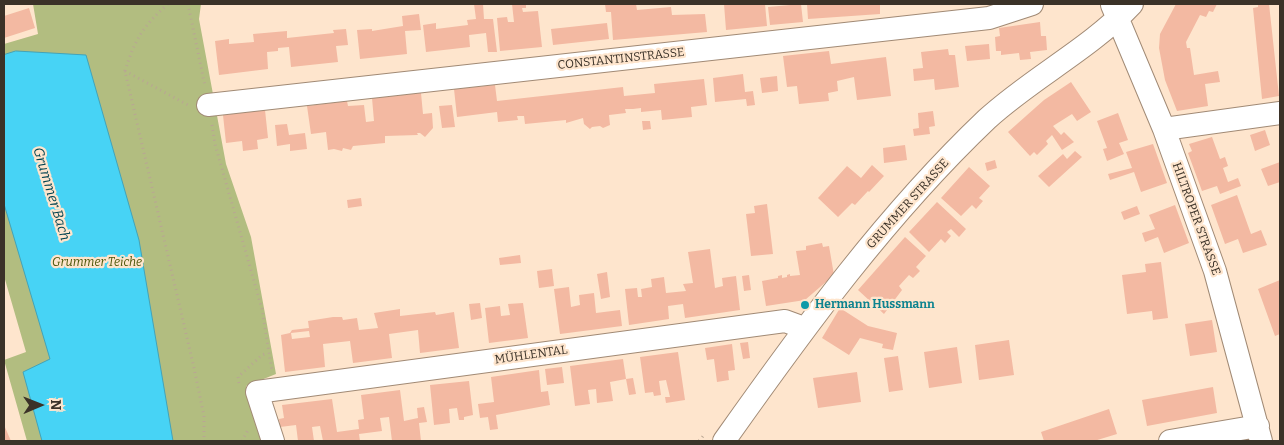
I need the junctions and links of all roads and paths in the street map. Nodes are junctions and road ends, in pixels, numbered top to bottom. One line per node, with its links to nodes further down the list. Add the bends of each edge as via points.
1 (168, 4): 5 (path, via 135,40)
2 (188, 4): 6 (path)
3 (1032, 4): 6 (street, CONSTANTINSTRASSE, via 988,18)
4 (1120, 9): 8 (street, HILTROPER STRASSE); 9 (street, GRUMMER STRASSE, via 1099,36 1038,78 968,138 875,238)
5 (125, 71): 6 (path, via 185,105); 13 (path, via 194,368 204,416)
6 (208, 105): 10 (path, via 215,144 262,309 268,353)
7 (1280, 114): 8 (street)
8 (1164, 129): 12 (street, HILTROPER STRASSE, via 1216,270)
9 (804, 328): 15 (street, MÜHLENTAL, via 785,321 257,392); 16 (street, GRUMMER STRASSE)
10 (262, 355)
11 (250, 428): 14 (path)
12 (1259, 434): 17 (street)
13 (204, 441)
14 (242, 441)
15 (273, 441)
16 (724, 441)
17 (1170, 441)

